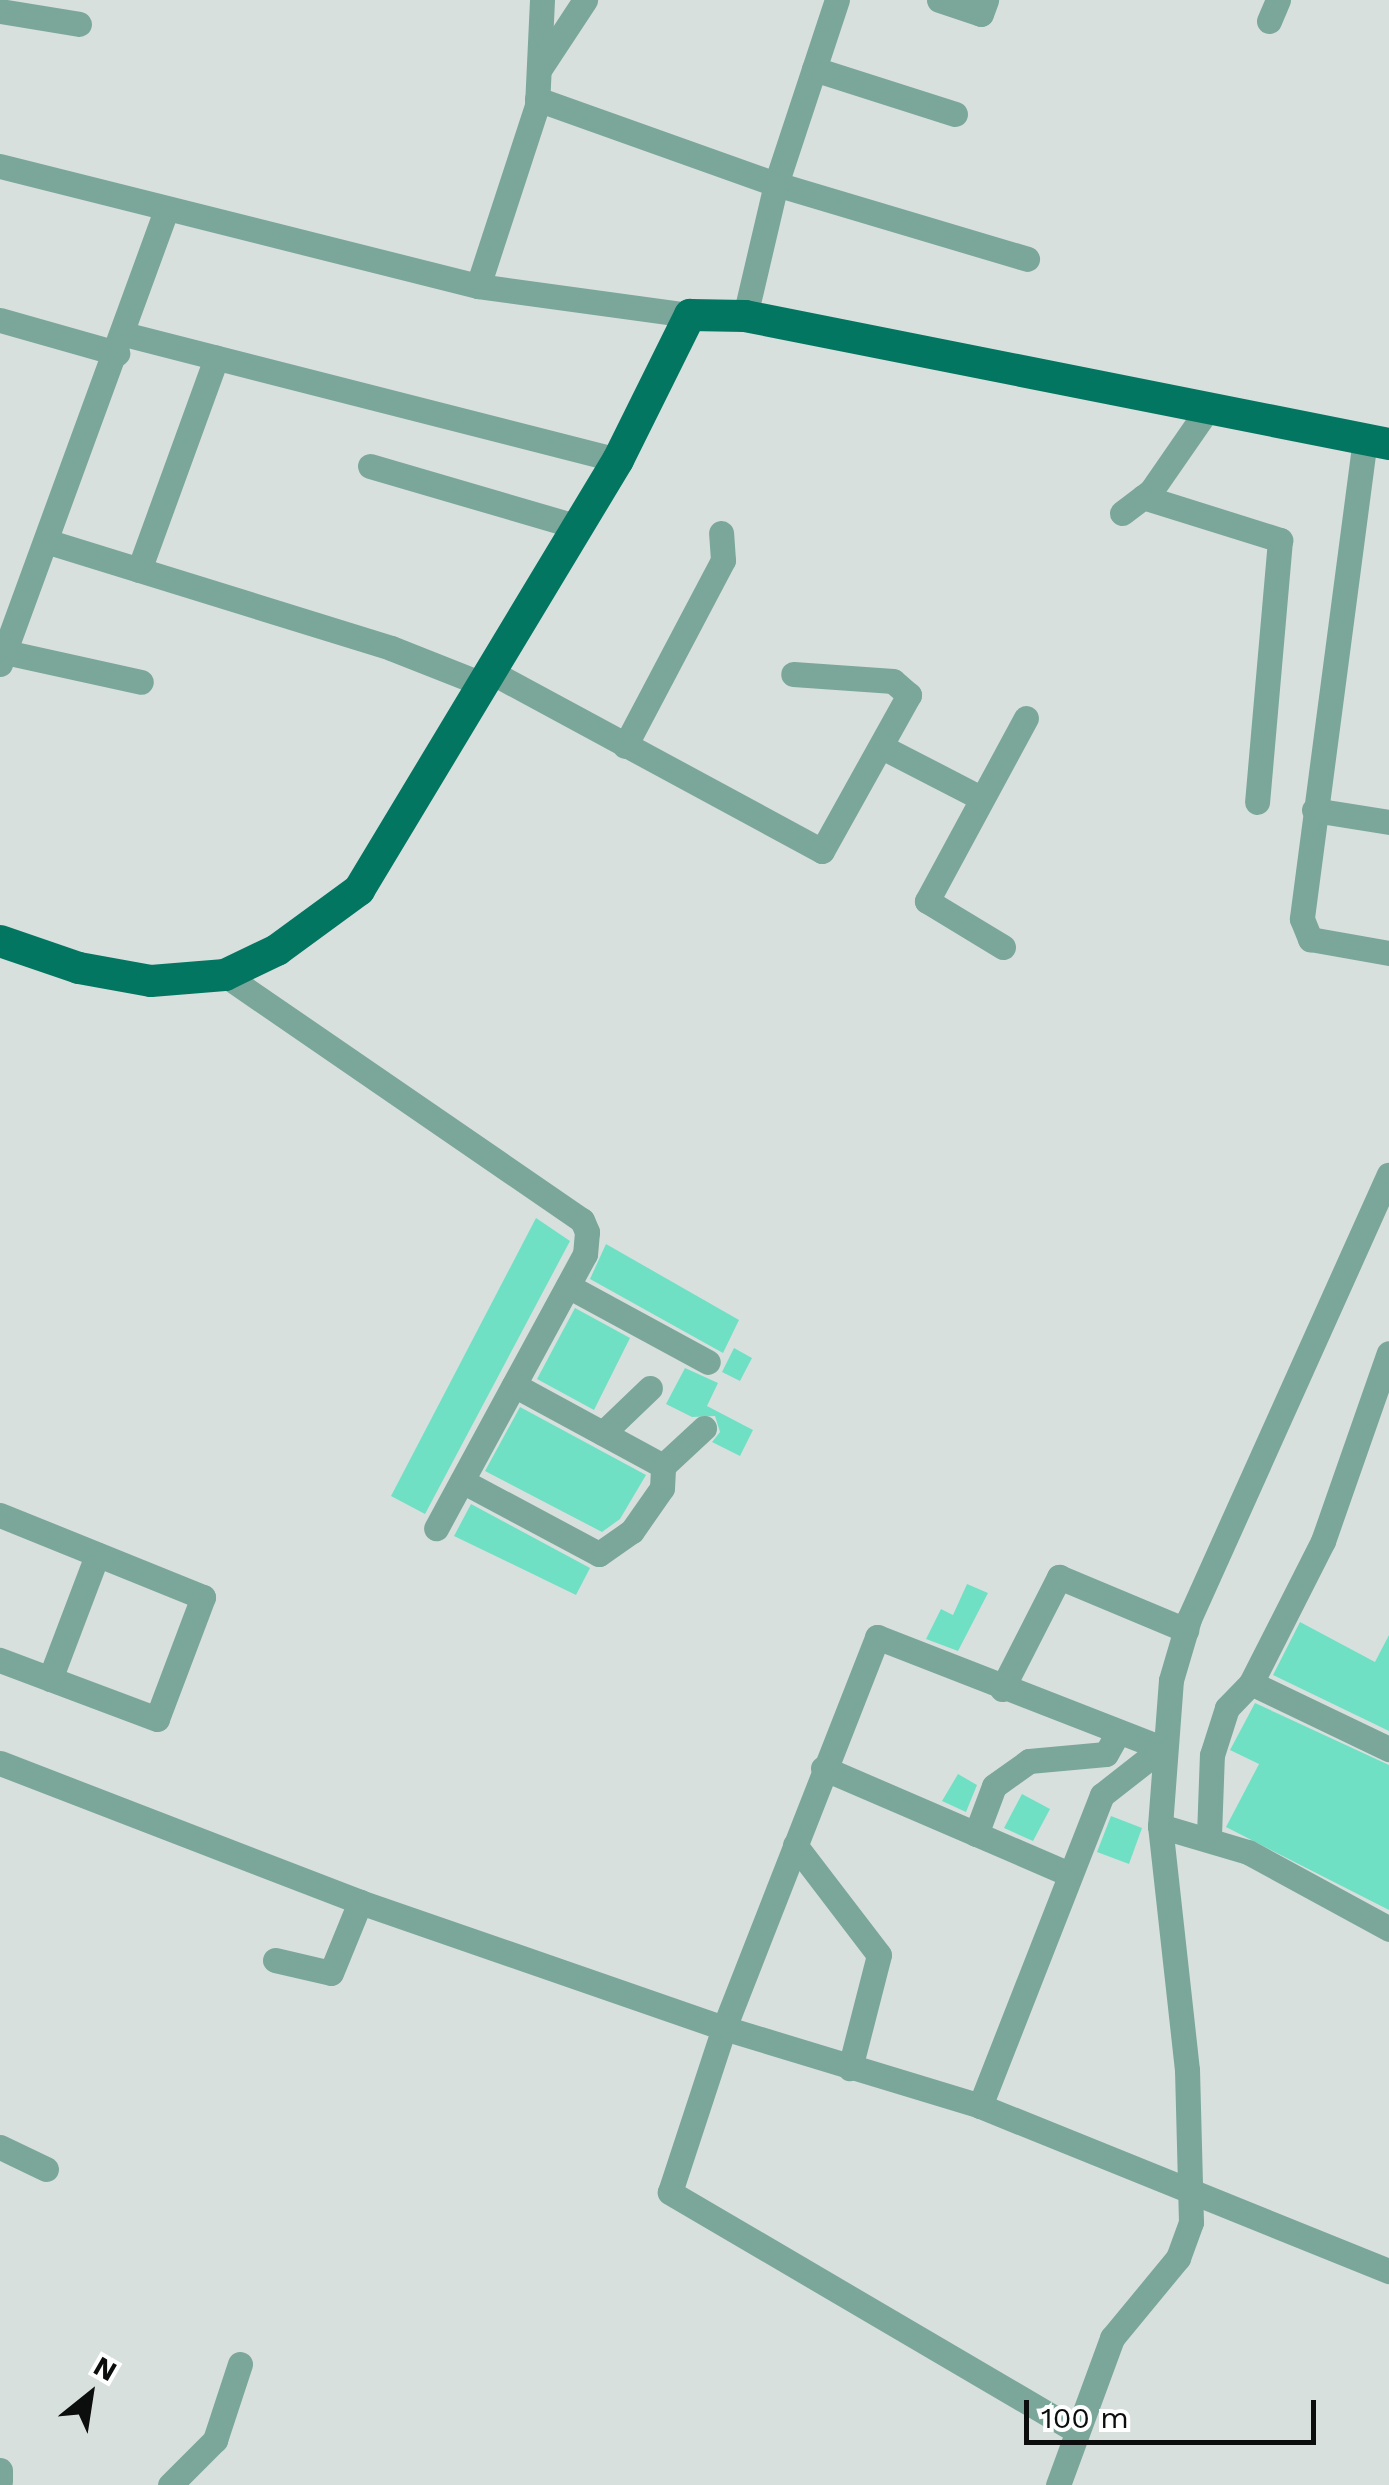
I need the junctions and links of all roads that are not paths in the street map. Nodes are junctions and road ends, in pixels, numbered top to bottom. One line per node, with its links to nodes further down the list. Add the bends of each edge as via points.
1 (542, 0): 9 (street)
2 (585, 0): 9 (street)
3 (837, 0): 8 (street)
4 (939, 0): 5 (street, via 982,14)
5 (986, 0)
6 (0, 11): 7 (street)
7 (80, 24)
8 (814, 69): 11 (street); 13 (street)
9 (538, 70): 10 (street)
10 (537, 98): 13 (street); 16 (street)
11 (955, 114)
12 (0, 166): 14 (street)
13 (776, 184): 15 (street); 18 (street)
14 (166, 210): 16 (street); 20 (street)
15 (1027, 260)
16 (478, 286): 17 (street)
17 (690, 315): 18 (main road); 24 (main road)
18 (746, 316): 22 (main road)
19 (0, 320): 20 (street)
20 (120, 344): 21 (street); 30 (street)
21 (216, 358): 24 (street); 31 (street)
22 (1207, 410): 23 (main road); 26 (street)
23 (1377, 441): 42 (street)
24 (618, 460): 28 (main road)
25 (370, 466): 28 (street)
26 (1144, 496): 27 (street); 41 (street, via 1280,540)
27 (1122, 513)
28 (579, 528): 35 (main road)
29 (721, 533): 38 (street, via 723,560)
30 (50, 542): 31 (street); 32 (street)
31 (140, 570): 35 (street)
32 (12, 600): 33 (street)
33 (2, 658): 36 (street)
34 (793, 674): 39 (street, via 904,686 909,694)
35 (489, 679): 38 (street); 47 (main road, via 359,890 277,950)
36 (141, 682)
37 (1026, 718): 40 (street)
38 (625, 746): 39 (street, via 822,851)
39 (882, 747): 40 (street)
40 (980, 797): 45 (street, via 927,901 933,912)
41 (1257, 802)
42 (1314, 810): 43 (street); 46 (street, via 1304,929 1326,945)
43 (1389, 822)
44 (0, 941): 47 (main road, via 150,981)
45 (1003, 947)
46 (1389, 953)
47 (224, 974): 49 (street, via 582,1220 585,1254)
48 (1387, 1186): 61 (street)
49 (568, 1286): 51 (street); 52 (street)
50 (1389, 1354): 64 (street, via 1324,1540)
51 (708, 1362)
52 (514, 1385): 55 (street); 57 (street)
53 (650, 1388): 55 (street)
54 (704, 1428): 56 (street)
55 (604, 1433): 56 (street)
56 (663, 1466): 57 (street, via 662,1488 632,1531 599,1554)
57 (462, 1481): 59 (street)
58 (0, 1515): 60 (street)
59 (436, 1528)
60 (97, 1555): 63 (street); 63 (street, via 203,1596 184,1649 157,1719)
61 (1186, 1630): 65 (street, via 1059,1577); 67 (street)
62 (0, 1660): 63 (street)
63 (50, 1679)
64 (1251, 1683): 68 (street); 73 (street, via 1227,1708 1212,1755)
65 (1002, 1689): 66 (street); 70 (street, via 877,1637)
66 (1116, 1736): 67 (street); 72 (street, via 1106,1754 1029,1762 994,1786)
67 (1162, 1748): 71 (street); 75 (street, via 1102,1795)
68 (1389, 1750)
69 (0, 1763): 76 (street)
70 (823, 1768): 72 (street); 74 (street)
71 (1160, 1826): 73 (street); 84 (street, via 1187,2070)
72 (976, 1834): 75 (street)
73 (1209, 1835): 77 (street)
74 (794, 1844): 79 (street); 80 (street, via 879,1955)
75 (1067, 1873): 81 (street)
76 (360, 1902): 78 (street, via 330,1973); 79 (street)
77 (1389, 1930)
78 (274, 1960)
79 (724, 2028): 80 (street); 87 (street, via 670,2192)
80 (850, 2068): 81 (street)
81 (980, 2106): 84 (street)
82 (0, 2146): 83 (street)
83 (46, 2169)
84 (1192, 2196): 85 (street); 87 (street, via 1178,2258 1112,2338)
85 (1389, 2271)
86 (240, 2364): 90 (street, via 215,2440)
87 (1075, 2430): 91 (street)
88 (0, 2470): 89 (street)
89 (0, 2481)
90 (170, 2485)
91 (1058, 2485)

